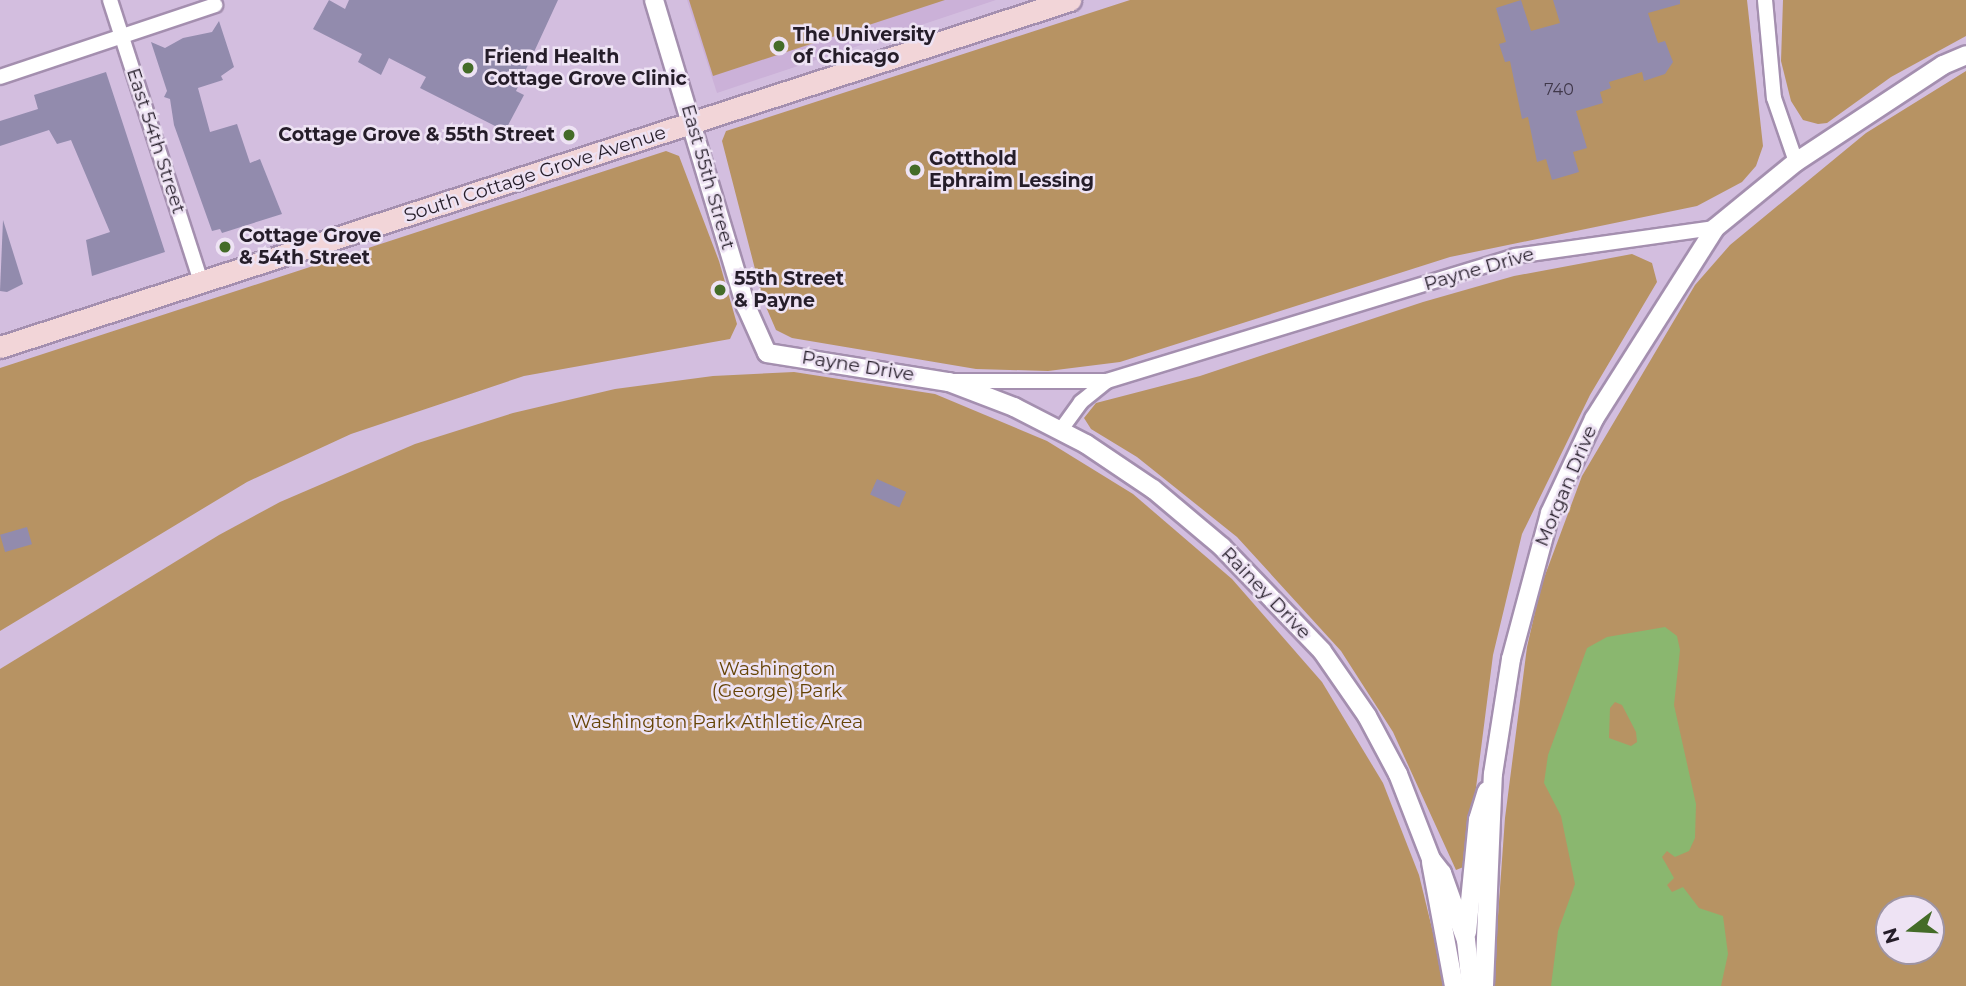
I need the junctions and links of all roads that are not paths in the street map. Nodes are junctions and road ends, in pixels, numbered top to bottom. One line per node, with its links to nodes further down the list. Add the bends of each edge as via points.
1 (110, 0): 6 (street, East 54th Street)
2 (654, 0): 9 (street, East 55th Street)
3 (1070, 0): 9 (main road, South Cottage Grove Avenue)
4 (1765, 0): 10 (street, via 1774,98)
5 (215, 5): 6 (street)
6 (122, 36): 8 (street); 12 (street, East 54th Street)
7 (1966, 55): 10 (street, via 1943,65)
8 (0, 77)
9 (693, 122): 12 (main road, South Cottage Grove Avenue); 14 (street, East 55th Street, via 746,306)
10 (1796, 162): 11 (street)
11 (1715, 228): 16 (street, Payne Drive, via 1515,257); 19 (street, Morgan Drive, via 1594,419 1550,513 1511,659)
12 (201, 282): 13 (main road, South Cottage Grove Avenue)
13 (0, 347)
14 (767, 352): 15 (street, Payne Drive)
15 (950, 382): 16 (street, Payne Drive); 17 (street, Payne Drive)
16 (1107, 382): 18 (street, via 1081,402)
17 (1014, 407): 18 (street, Rainey Drive)
18 (1060, 430): 20 (street, Rainey Drive, via 1153,489 1222,547 1322,651 1398,774)
19 (1493, 774): 21 (street, Morgan Drive, via 1478,820); 25 (street, Morgan Drive)
20 (1431, 859): 21 (street, Rainey Drive, via 1442,873); 22 (street, Rainey Drive)
21 (1466, 940): 23 (street, Morgan Drive); 24 (street)
22 (1454, 986)
23 (1463, 986)
24 (1471, 986)
25 (1484, 986)

